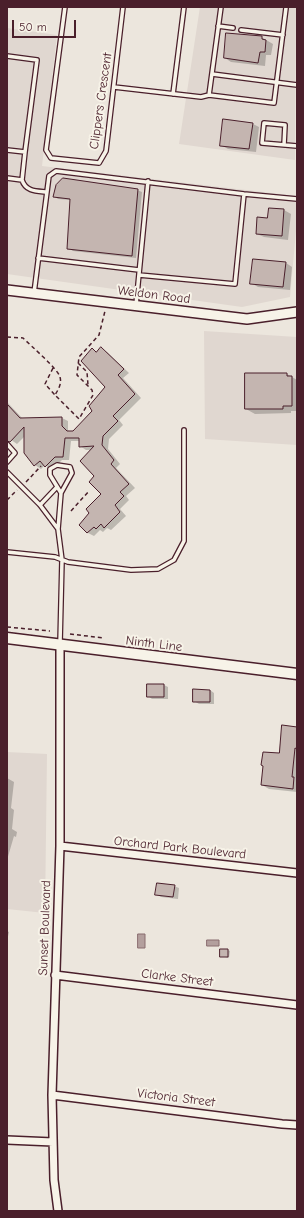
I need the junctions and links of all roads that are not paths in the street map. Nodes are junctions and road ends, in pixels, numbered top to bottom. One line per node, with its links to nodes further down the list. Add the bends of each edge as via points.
1 (65, 7): 14 (lane, Clippers Crescent, via 46,150 51,158 99,163 106,151)
2 (123, 7): 14 (lane, Clippers Crescent)
3 (184, 7): 15 (lane)
4 (221, 7): 6 (lane)
5 (286, 8): 9 (lane)
6 (218, 26): 7 (lane); 11 (lane)
7 (233, 28)
8 (241, 30): 9 (lane)
9 (283, 35): 12 (lane)
10 (7, 56): 20 (lane, via 37,60)
11 (212, 74): 12 (lane); 16 (lane)
12 (277, 83): 13 (lane); 16 (lane, via 274,103)
13 (297, 85)
14 (114, 86): 15 (lane)
15 (173, 94): 16 (lane, via 201,97)
16 (209, 95)
17 (284, 145): 17 (lane, via 262,143 264,123 285,125); 18 (lane)
18 (297, 146)
19 (7, 150): 20 (lane)
20 (25, 152): 22 (lane)
21 (7, 178): 22 (lane)
22 (22, 180): 24 (lane, via 29,189)
23 (148, 181): 24 (lane, via 56,170 49,176); 25 (lane); 28 (lane)
24 (47, 192): 27 (lane)
25 (244, 194): 26 (lane); 29 (lane, via 235,284)
26 (297, 199)
27 (38, 258): 28 (lane); 31 (lane)
28 (140, 270): 29 (lane)
29 (139, 275): 32 (lane)
30 (7, 290): 31 (street, Weldon Road)
31 (34, 294): 32 (street, Weldon Road)
32 (136, 306): 33 (street, Weldon Road, via 246,319)
33 (297, 312)
34 (184, 430): 43 (lane, via 184,541 174,560 158,569 131,570)
35 (7, 444): 36 (lane, via 15,453)
36 (7, 462)
37 (7, 472): 40 (lane)
38 (57, 487): 39 (lane); 39 (lane, via 50,475 50,469 57,465 70,467 72,473); 40 (lane)
39 (61, 493): 41 (lane)
40 (40, 505): 41 (lane)
41 (58, 529): 43 (lane)
42 (7, 552): 43 (lane)
43 (62, 560): 45 (lane)
44 (7, 638): 45 (main road, Ninth Line)
45 (60, 645): 46 (main road, Ninth Line); 47 (street, Sunset Boulevard)
46 (297, 674)
47 (60, 846): 48 (street, Orchard Park Boulevard); 49 (street, Sunset Boulevard)
48 (297, 873)
49 (55, 975): 50 (street, Clarke Street); 51 (street, Sunset Boulevard)
50 (297, 1005)
51 (52, 1095): 52 (street, Victoria Street); 54 (street, Sunset Boulevard)
52 (297, 1125)
53 (7, 1140): 54 (street)
54 (53, 1142): 55 (street, Sunset Boulevard)
55 (58, 1211)

